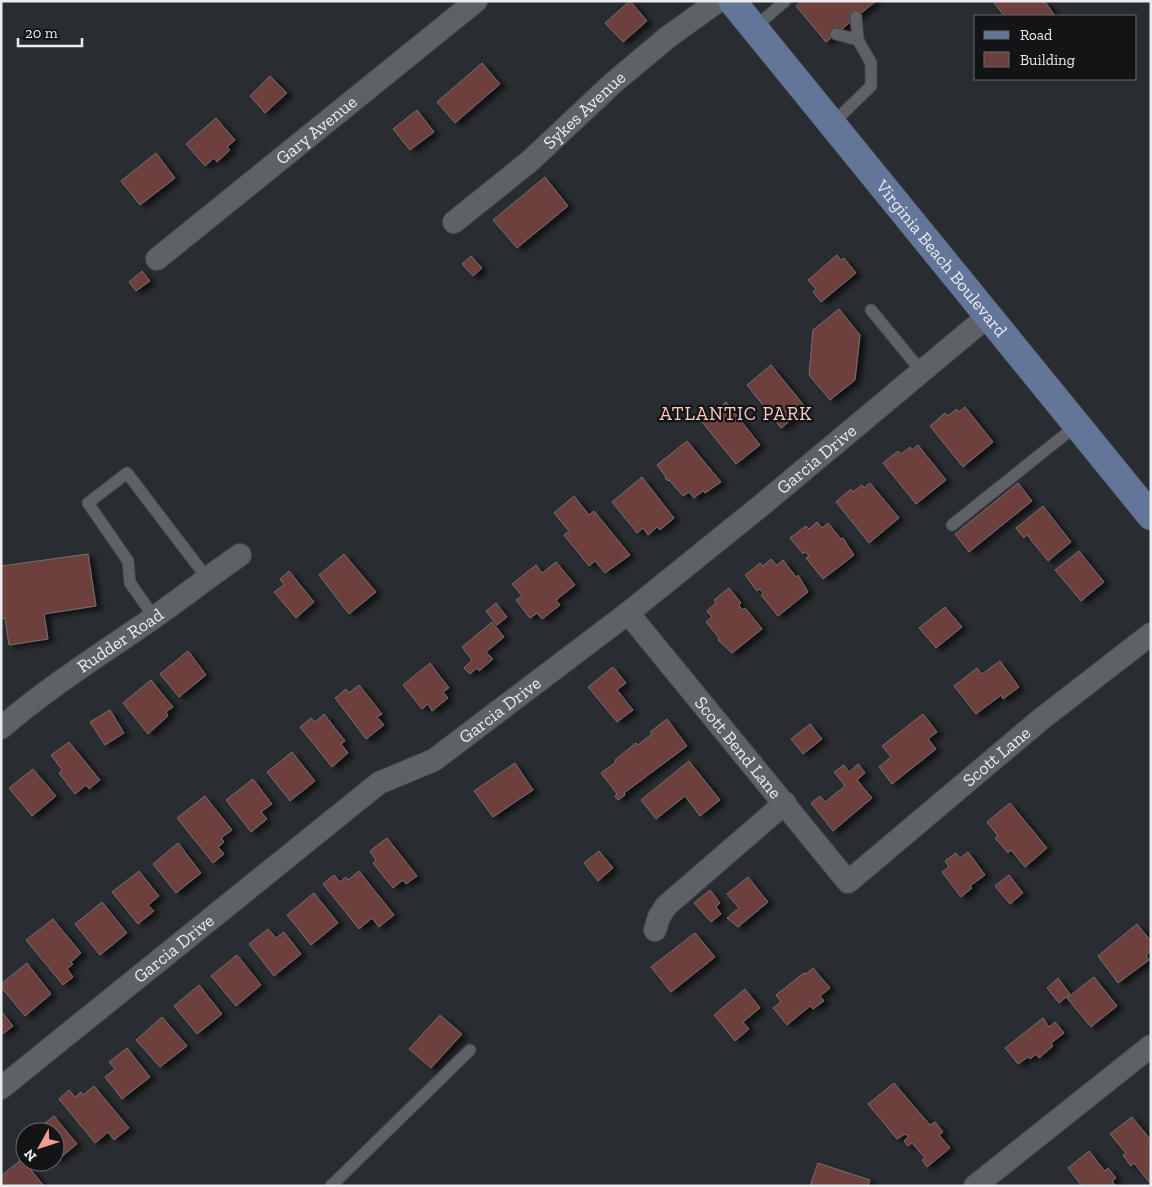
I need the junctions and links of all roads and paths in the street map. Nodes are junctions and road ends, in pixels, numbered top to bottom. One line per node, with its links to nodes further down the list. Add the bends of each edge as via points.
1 (476, 1): 11 (street, Gary Avenue)
2 (718, 1): 10 (street, Sykes Avenue, via 613,83 530,161)
3 (732, 1): 6 (main road, Virginia Beach Boulevard)
4 (785, 1): 6 (lane)
5 (856, 17): 8 (lane)
6 (754, 28): 9 (main road, Virginia Beach Boulevard)
7 (836, 34): 8 (lane)
8 (858, 40): 9 (lane, via 871,63 871,86)
9 (832, 124): 13 (main road, Virginia Beach Boulevard)
10 (454, 222)
11 (157, 259)
12 (871, 310): 14 (lane)
13 (988, 316): 14 (street, Garcia Drive); 15 (main road, Virginia Beach Boulevard)
14 (922, 372): 20 (street, Garcia Drive)
15 (1077, 425): 16 (main road, Virginia Beach Boulevard); 17 (lane)
16 (1151, 516)
17 (952, 525)
18 (240, 555): 19 (street, Rudder Road)
19 (207, 578): 21 (street, Rudder Road); 21 (lane, via 127,473 88,503 128,561 130,583)
20 (628, 613): 24 (street, Scott Bend Lane); 29 (street, Garcia Drive, via 434,760 379,782)
21 (154, 617): 23 (street, Rudder Road, via 34,700)
22 (1151, 634): 25 (street, Scott Lane, via 1040,720)
23 (1, 728)
24 (785, 803): 25 (street, Scott Bend Lane); 26 (street, via 666,906)
25 (848, 882)
26 (655, 930)
27 (1151, 1046): 31 (street)
28 (470, 1050): 30 (lane)
29 (1, 1088)
30 (330, 1186)
31 (975, 1186)

